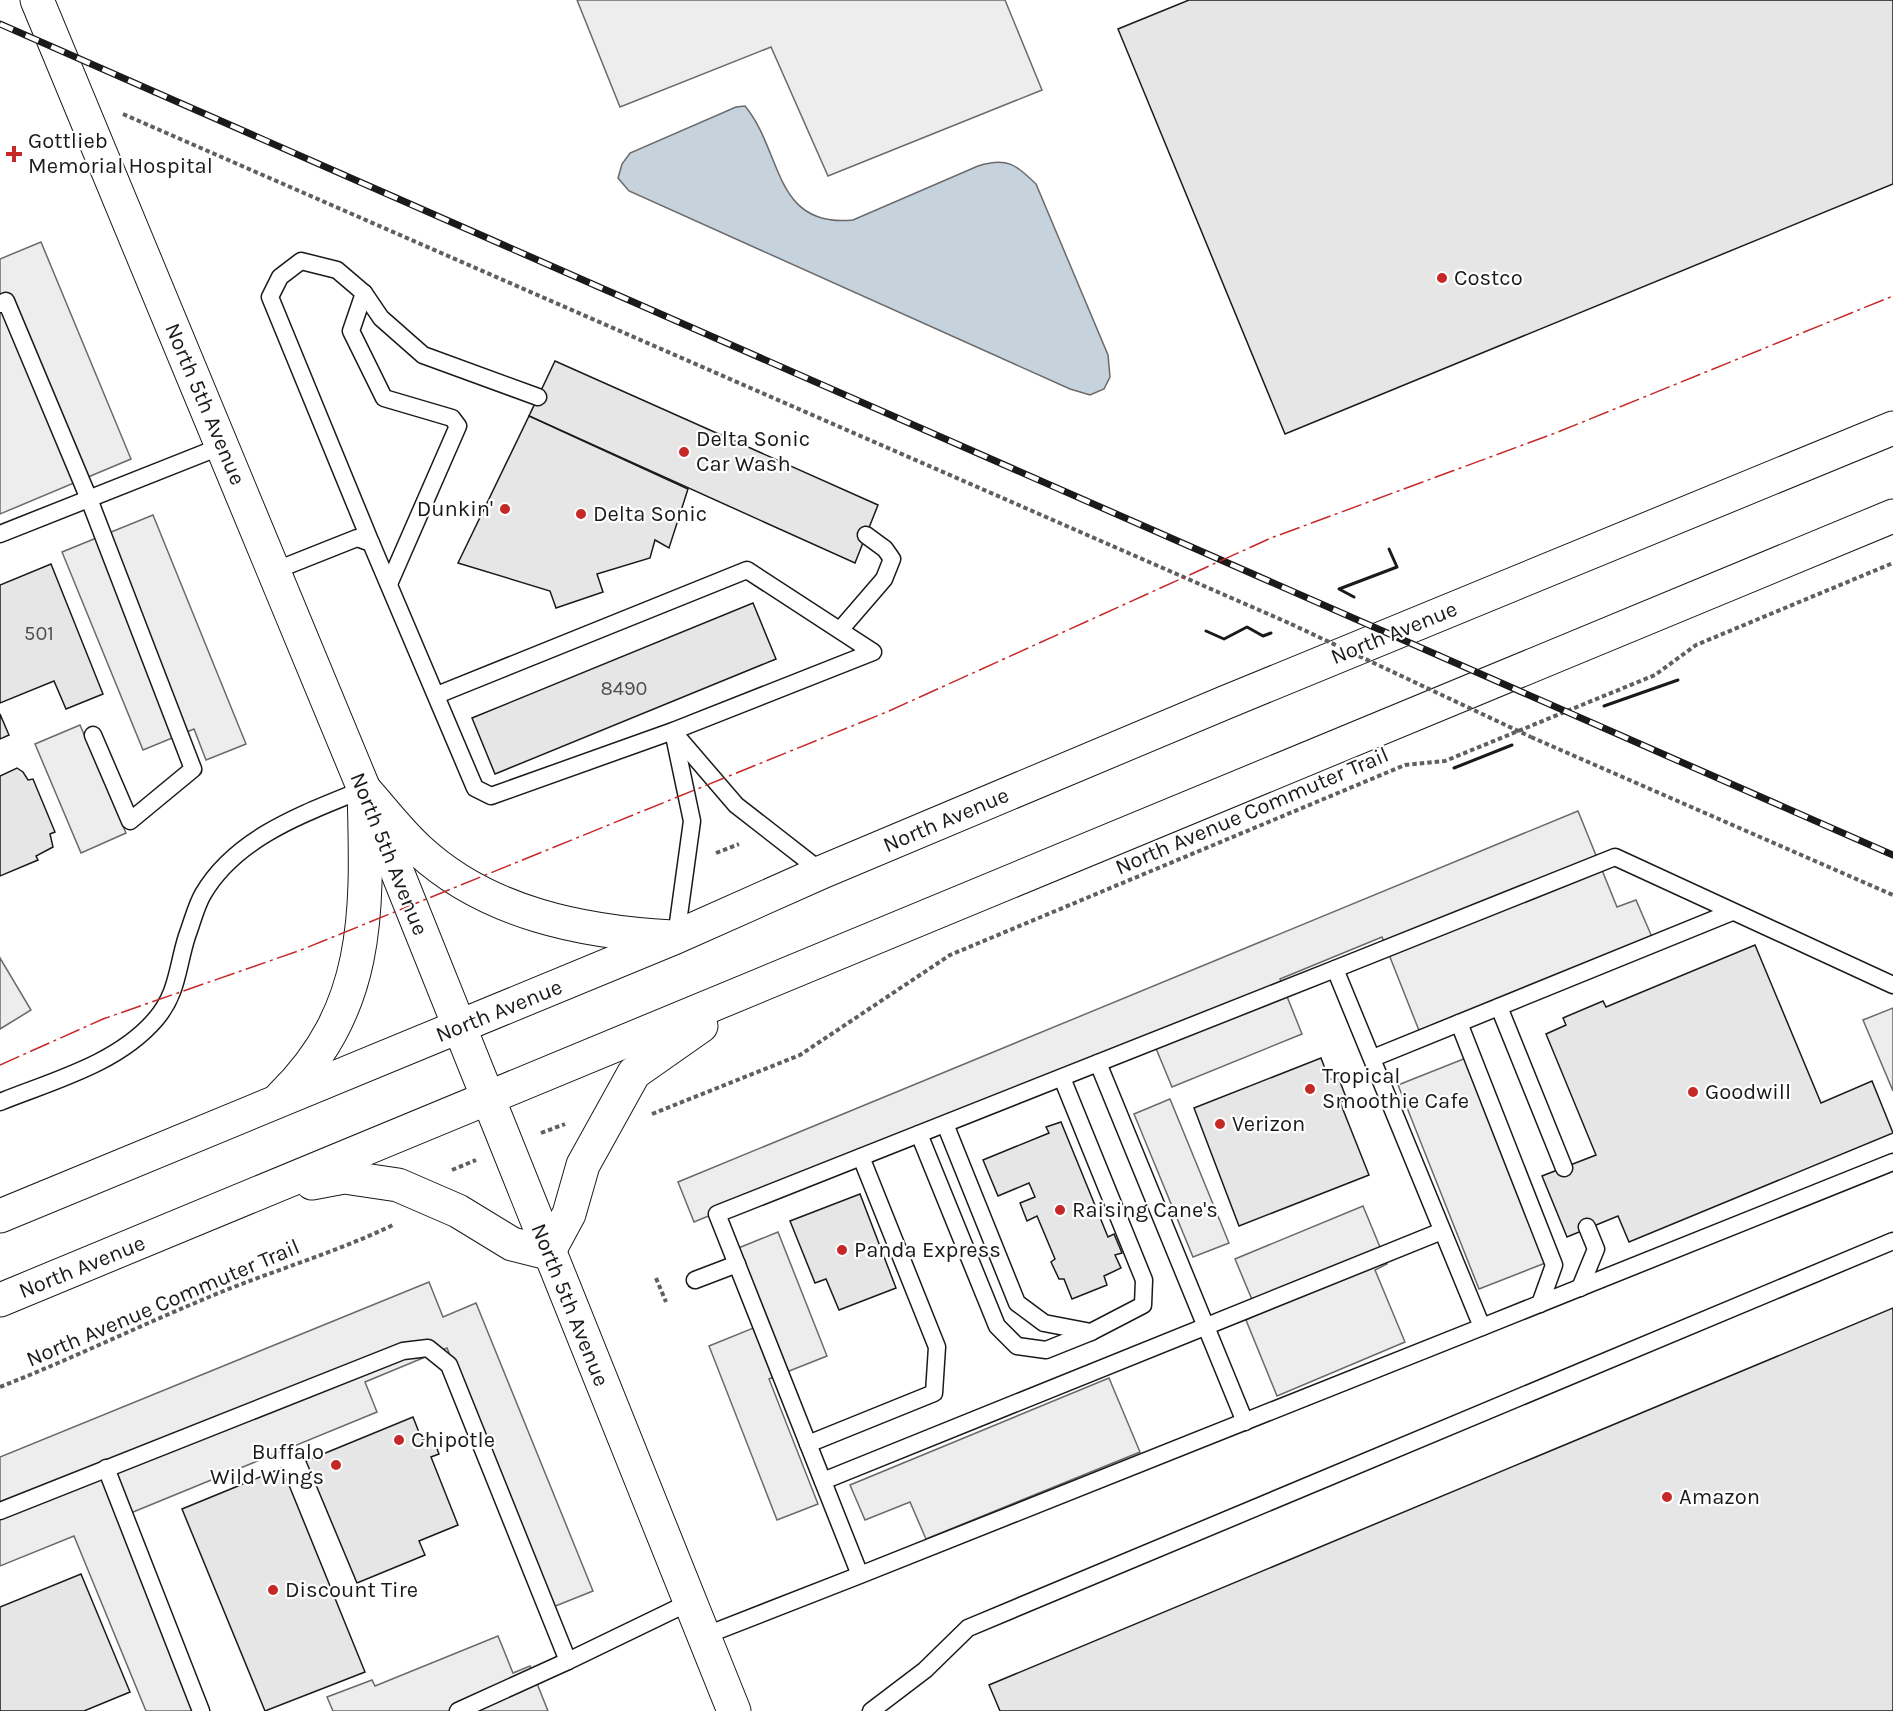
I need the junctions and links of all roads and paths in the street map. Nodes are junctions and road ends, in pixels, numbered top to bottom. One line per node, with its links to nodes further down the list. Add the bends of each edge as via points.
1 (37, 0): 2 (main road, North 5th Avenue)
2 (75, 93): 7 (main road, North 5th Avenue); 24 (path, bridge, via 1291,624 1531,737)
3 (364, 293): 5 (lane, via 381,318 423,355); 12 (lane, via 337,270 301,261 280,277 270,297); 15 (lane, via 351,331 384,398 452,418 458,426)
4 (0, 304): 8 (lane, via 6,301)
5 (538, 397)
6 (1893, 428): 23 (main road, North Avenue)
7 (222, 446): 8 (lane); 14 (main road, North 5th Avenue)
8 (89, 499): 10 (lane); 19 (lane, via 193,769 130,820)
9 (1893, 516): 28 (main road, North Avenue)
10 (0, 534)
11 (866, 535): 16 (lane, via 892,559 884,579)
12 (371, 543): 14 (lane, via 357,538); 15 (lane)
13 (1893, 563): 39 (path, North Avenue Commuter Trail, via 1696,645 1655,675 1444,761 1405,765 950,955 800,1055)
14 (274, 572): 20 (main road, North 5th Avenue)
15 (389, 584): 17 (lane)
16 (840, 630): 17 (lane, via 747,570); 18 (lane, via 873,651)
17 (436, 695): 18 (lane, via 475,788 491,796)
18 (673, 731): 23 (lane, via 736,806); 26 (lane, via 692,821)
19 (93, 735)
20 (364, 789): 26 (main road, via 420,850 462,882 513,908 556,922); 32 (main road, North 5th Avenue); 37 (lane, via 267,832 223,869 203,894 170,998 137,1038 88,1066); 38 (main road, via 366,894 360,947 347,998 326,1044)
21 (747, 840): 22 (path)
22 (712, 855)
23 (822, 872): 26 (main road, North Avenue)
24 (1893, 895)
25 (1732, 912): 27 (lane, via 1615,857); 29 (lane); 30 (lane)
26 (676, 937): 32 (main road, North Avenue)
27 (1335, 969): 33 (lane); 34 (lane)
28 (771, 981): 36 (main road, North Avenue); 51 (main road, via 634,1073 583,1165 569,1214)
29 (1893, 985)
30 (1499, 1007): 31 (lane); 44 (lane)
31 (1459, 1023): 33 (lane); 58 (lane, via 1554,1265)
32 (458, 1028): 36 (main road, North 5th Avenue); 38 (main road, North Avenue)
33 (1373, 1058): 49 (lane)
34 (1098, 1063): 35 (lane); 59 (lane)
35 (1062, 1078): 40 (lane); 61 (lane, via 1144,1280 1143,1305)
36 (486, 1099): 45 (main road, North Avenue); 51 (main road, North 5th Avenue)
37 (0, 1102)
38 (274, 1104): 46 (main road, North Avenue)
39 (646, 1115)
40 (945, 1124): 41 (lane); 61 (lane, via 1017,1303 1044,1323)
41 (919, 1134): 42 (lane); 61 (lane, via 996,1326 1017,1346 1047,1350)
42 (861, 1157): 52 (lane, via 717,1214); 64 (lane, via 937,1347 934,1393)
43 (1893, 1162): 55 (lane)
44 (1564, 1168)
45 (265, 1192): 51 (main road, via 344,1177 398,1185 458,1211 512,1244); 56 (main road, North Avenue)
46 (0, 1216)
47 (404, 1220): 62 (path, North Avenue Commuter Trail, via 347,1247 209,1296)
48 (1587, 1227): 55 (lane, via 1596,1249)
49 (1442, 1231): 59 (lane); 60 (lane)
50 (1893, 1241): 75 (lane, via 968,1628 925,1670)
51 (548, 1253): 69 (main road, North 5th Avenue)
52 (737, 1264): 54 (lane); 64 (lane)
53 (656, 1278): 57 (path)
54 (695, 1280)
55 (1580, 1288): 58 (lane)
56 (0, 1300)
57 (666, 1302)
58 (1540, 1304): 60 (lane)
59 (1206, 1326): 63 (lane); 66 (lane)
60 (1482, 1327): 63 (lane)
61 (1091, 1332)
62 (0, 1387)
63 (1245, 1422): 68 (lane)
64 (808, 1444): 66 (lane)
65 (106, 1468): 67 (lane); 71 (lane, via 404,1351 428,1348 449,1365); 72 (lane)
66 (822, 1481): 68 (lane)
67 (0, 1511)
68 (860, 1575): 70 (lane)
69 (690, 1602): 70 (main road, North 5th Avenue); 71 (lane)
70 (704, 1636): 74 (main road, North 5th Avenue)
71 (568, 1660): 73 (lane)
72 (201, 1711)
73 (458, 1711)
74 (734, 1711)
75 (871, 1711)

